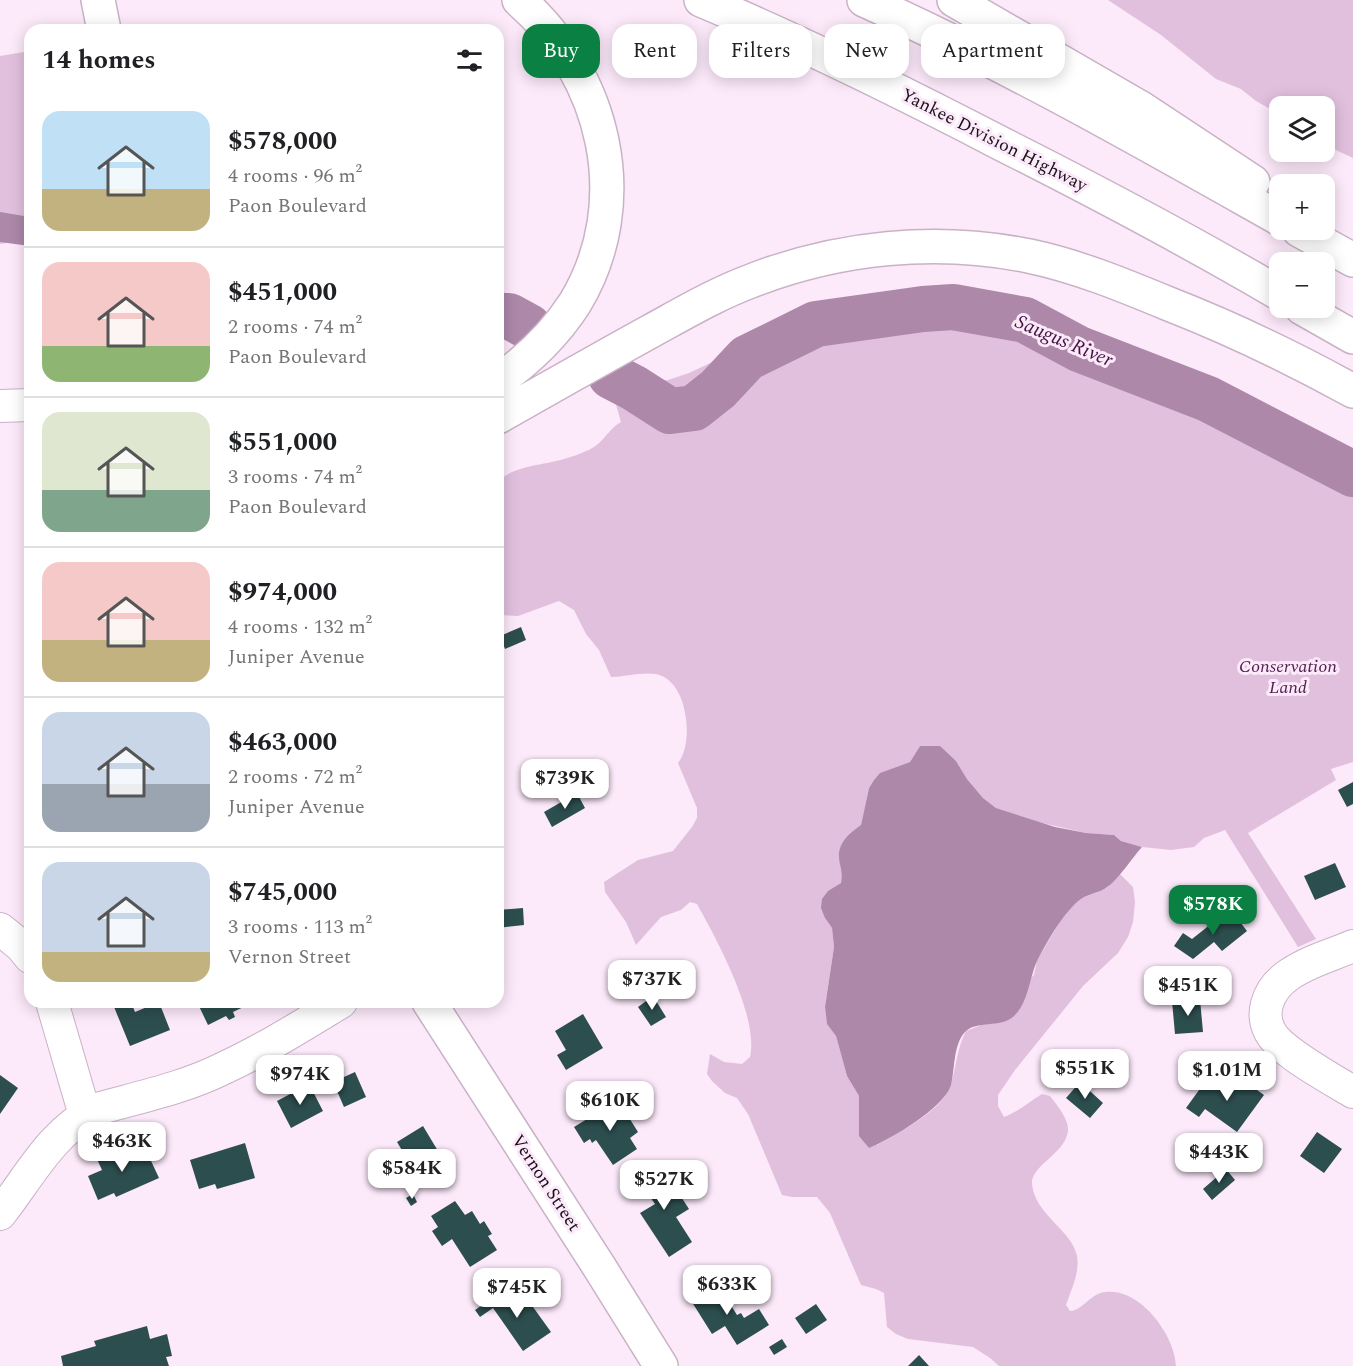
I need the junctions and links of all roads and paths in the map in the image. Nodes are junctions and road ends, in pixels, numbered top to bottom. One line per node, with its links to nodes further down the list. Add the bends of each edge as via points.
1 (98, 0): 6 (main road)
2 (519, 0): 16 (main road, via 548,30 591,101 606,158 606,208 594,261 574,303 535,351)
3 (701, 0): 13 (main road, Yankee Division Highway, via 943,113)
4 (864, 0): 8 (main road, via 1124,131)
5 (954, 0): 7 (main road, via 1141,108)
6 (103, 24)
7 (1269, 194)
8 (1269, 213)
9 (1317, 240): 12 (main road)
10 (1335, 240): 11 (main road)
11 (1353, 252)
12 (1353, 260)
13 (1269, 288)
14 (1319, 318): 15 (main road)
15 (1353, 338)
16 (504, 377)
17 (1353, 391): 20 (main road, via 1261,342 1095,275 1029,256 916,247 878,249 813,261 748,282 686,312)
18 (24, 405): 19 (street)
19 (0, 406)
20 (504, 414)
21 (0, 929): 23 (street)
22 (1353, 946): 27 (street, via 1290,973 1271,991 1265,1009 1270,1032 1281,1045)
23 (24, 950)
24 (54, 1008): 28 (street)
25 (331, 1008): 28 (street, via 223,1069)
26 (433, 1008): 30 (main road, Vernon Street)
27 (1353, 1092)
28 (85, 1115): 29 (street, via 58,1137)
29 (0, 1214)
30 (661, 1366)

